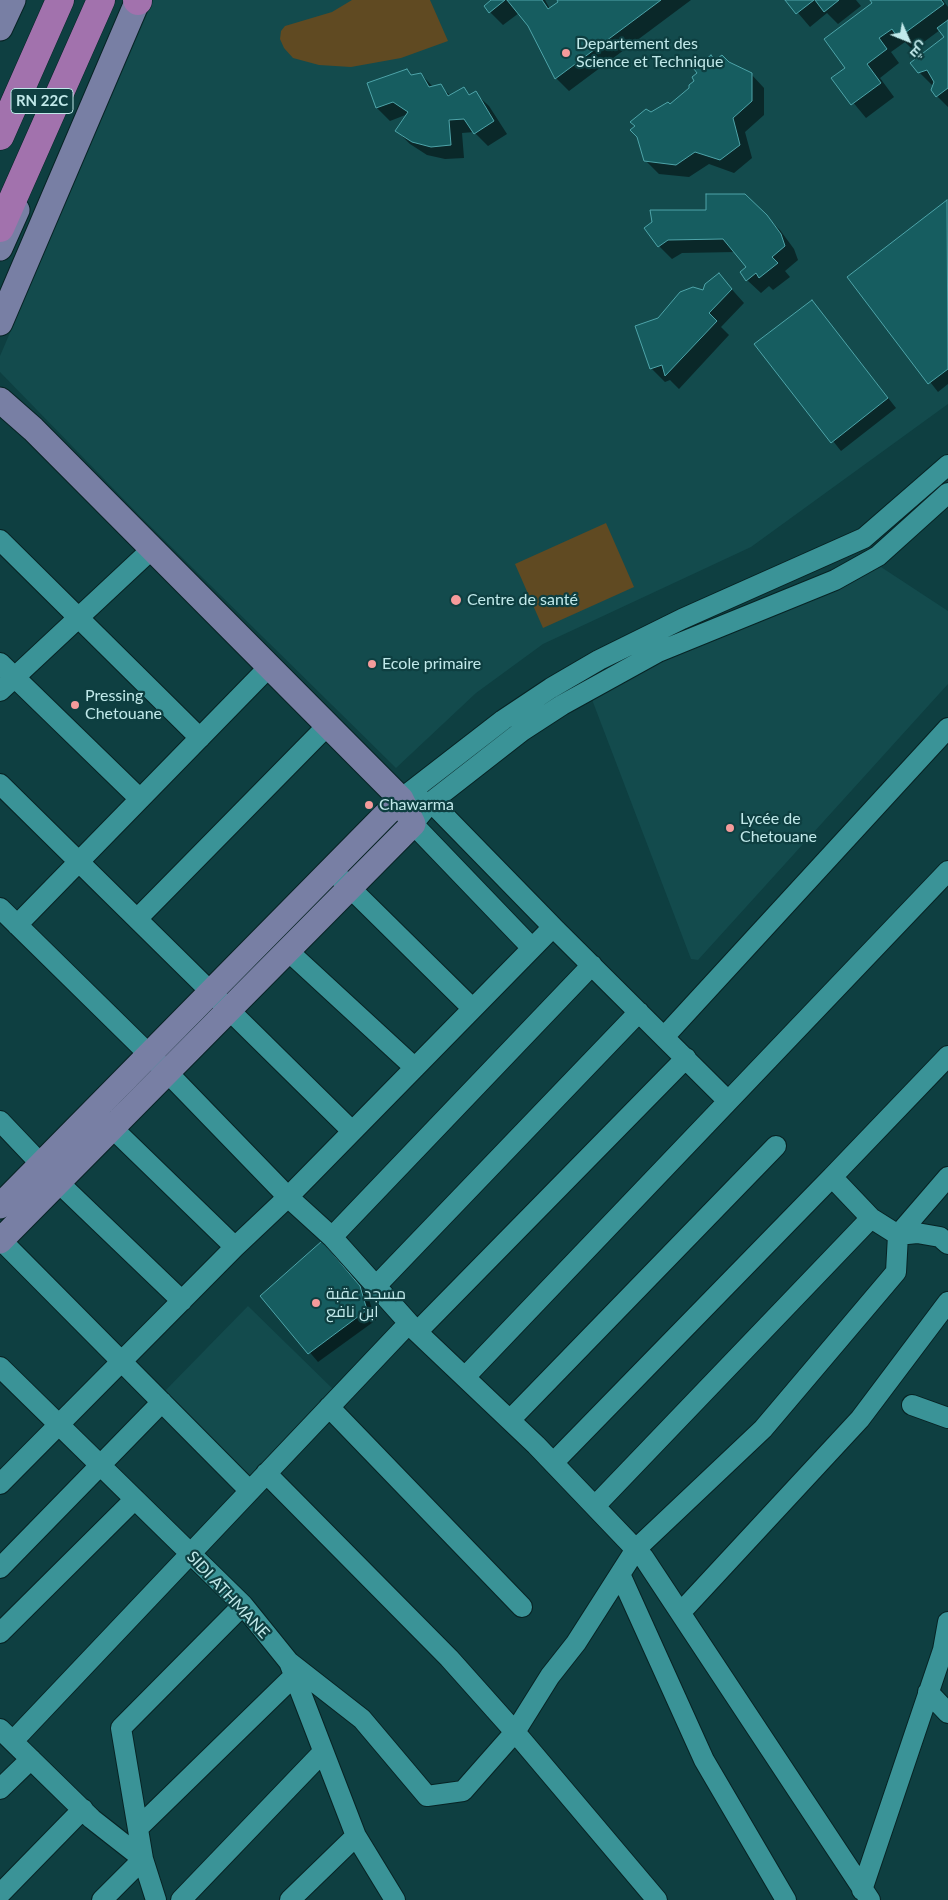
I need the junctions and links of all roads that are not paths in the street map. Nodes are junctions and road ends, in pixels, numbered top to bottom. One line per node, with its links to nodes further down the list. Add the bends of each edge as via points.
1 (13, 0): 5 (main road)
2 (41, 0): 6 (highway)
3 (137, 0): 11 (main road)
4 (88, 2): 7 (highway, RN 22C); 8 (highway, RN 22C); 9 (highway); 10 (main road, via 93,39)
5 (0, 28)
6 (0, 93)
7 (0, 136)
8 (0, 195)
9 (0, 228)
10 (0, 248)
11 (0, 323)
12 (0, 400): 17 (main road, via 33,429)
13 (948, 465): 15 (street)
14 (948, 493): 18 (street)
15 (864, 538): 18 (street); 23 (street, via 682,619)
16 (0, 540): 19 (street)
17 (152, 550): 19 (street); 21 (main road)
18 (878, 556): 25 (street, via 835,580 658,652)
19 (79, 618): 22 (street); 28 (street)
20 (0, 663): 22 (street)
21 (269, 667): 26 (main road); 28 (street)
22 (15, 678): 24 (street); 30 (street)
23 (551, 688): 25 (street); 31 (street, via 503,720)
24 (0, 692)
25 (562, 705): 32 (street, via 522,731)
26 (327, 726): 31 (main road); 39 (street)
27 (948, 728): 49 (street)
28 (200, 738): 30 (street)
29 (0, 784): 34 (street)
30 (140, 799): 34 (street)
31 (401, 799): 32 (street); 33 (main road); 35 (main road)
32 (431, 802): 33 (street); 41 (street)
33 (412, 824): 37 (main road); 42 (street)
34 (79, 862): 39 (street); 40 (street)
35 (330, 870): 37 (street); 45 (main road)
36 (948, 871): 54 (street)
37 (350, 886): 43 (main road); 46 (street)
38 (0, 908): 40 (street)
39 (137, 919): 45 (street)
40 (17, 925): 52 (street)
41 (553, 926): 42 (street); 44 (street)
42 (532, 948): 46 (street)
43 (287, 950): 47 (main road); 53 (street)
44 (592, 965): 48 (street); 66 (street)
45 (211, 992): 47 (street); 52 (main road)
46 (472, 1008): 53 (street)
47 (229, 1009): 52 (main road); 57 (street)
48 (639, 1012): 49 (street); 70 (street)
49 (664, 1037): 51 (street)
50 (948, 1056): 60 (street)
51 (686, 1058): 54 (street); 73 (street)
52 (158, 1064): 55 (main road); 62 (street)
53 (414, 1067): 57 (street)
54 (728, 1101): 76 (street)
55 (103, 1119): 59 (main road); 69 (street)
56 (0, 1121): 59 (street)
57 (351, 1130): 62 (street)
58 (776, 1146): 81 (street)
59 (51, 1172): 63 (main road); 67 (main road); 71 (street)
60 (832, 1177): 64 (street); 83 (street)
61 (948, 1177): 65 (street)
62 (288, 1197): 66 (street); 69 (street)
63 (0, 1206)
64 (871, 1218): 65 (street); 89 (street)
65 (898, 1235): 68 (street, via 918,1233 940,1237); 90 (street, via 896,1272 763,1429)
66 (332, 1237): 70 (street)
67 (0, 1240): 74 (street)
68 (948, 1244)
69 (235, 1247): 71 (street)
70 (376, 1286): 73 (street)
71 (182, 1301): 74 (street)
72 (948, 1302): 96 (street, via 860,1419)
73 (413, 1328): 76 (street); 79 (street)
74 (122, 1362): 77 (street); 82 (street)
75 (0, 1367): 82 (street, SIDI ATHMANE)
76 (464, 1377): 81 (street)
77 (162, 1402): 84 (street); 87 (street)
78 (912, 1405): 80 (street)
79 (329, 1407): 85 (street); 95 (street)
80 (948, 1418)
81 (510, 1420): 83 (street)
82 (59, 1425): 84 (street, SIDI ATHMANE); 86 (street)
83 (554, 1463): 89 (street)
84 (100, 1466): 88 (street, SIDI ATHMANE); 92 (street)
85 (266, 1473): 87 (street); 102 (street, via 449,1658)
86 (0, 1484)
87 (250, 1490): 91 (street)
88 (135, 1499): 91 (street, SIDI ATHMANE); 98 (street)
89 (595, 1506): 90 (street)
90 (636, 1549): 93 (street); 96 (street)
91 (190, 1554): 94 (street, SIDI ATHMANE); 103 (street)
92 (0, 1568)
93 (620, 1574): 102 (street); 119 (street, via 704,1760)
94 (243, 1605): 99 (street, SIDI ATHMANE); 108 (street, via 121,1728)
95 (522, 1607)
96 (682, 1612): 112 (street)
97 (948, 1622): 100 (street, via 943,1650)
98 (0, 1633)
99 (291, 1669): 102 (street, via 362,1719 427,1796 463,1791); 104 (street, SIDI ATHMANE); 108 (street)
100 (928, 1692): 101 (street); 112 (street)
101 (948, 1713)
102 (515, 1732): 118 (street)
103 (6, 1735): 105 (street)
104 (323, 1752): 109 (street, SIDI ATHMANE); 115 (street)
105 (31, 1759): 106 (street); 107 (street)
106 (0, 1788)
107 (83, 1810): 110 (street); 111 (street)
108 (138, 1828): 110 (street)
109 (356, 1836): 116 (street); 117 (street, SIDI ATHMANE)
110 (143, 1859): 113 (street); 114 (street)
111 (0, 1894)
112 (866, 1895)
113 (102, 1900)
114 (156, 1900)
115 (181, 1900)
116 (290, 1900)
117 (395, 1900)
118 (657, 1900)
119 (786, 1900)

